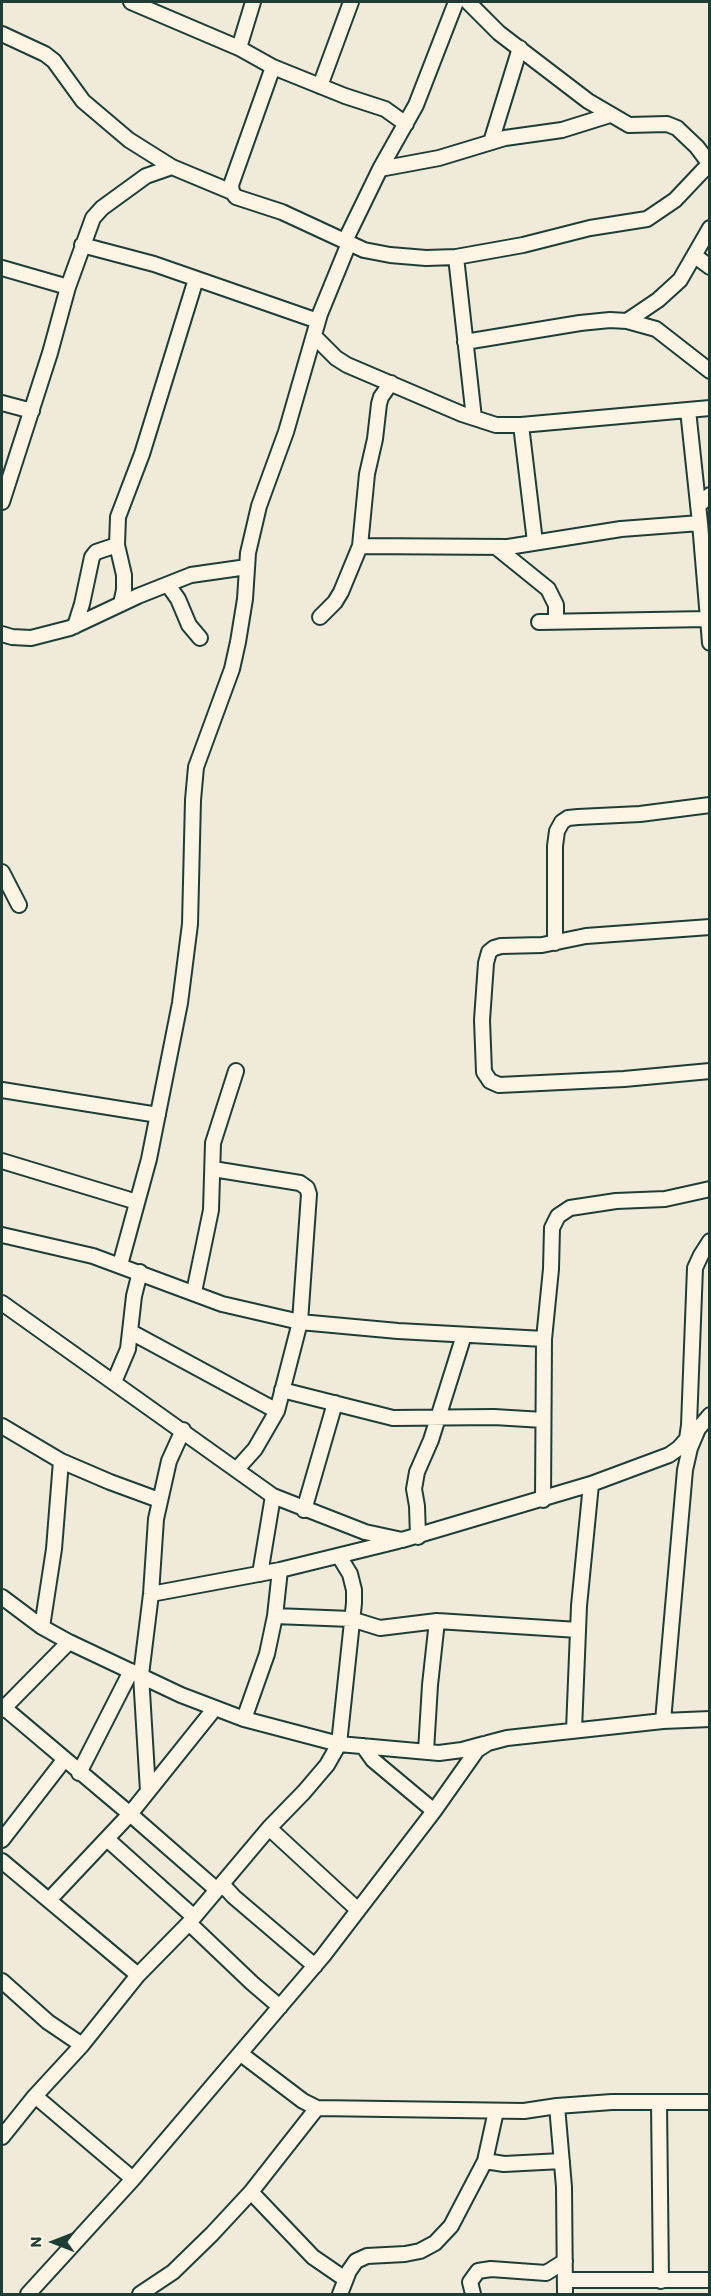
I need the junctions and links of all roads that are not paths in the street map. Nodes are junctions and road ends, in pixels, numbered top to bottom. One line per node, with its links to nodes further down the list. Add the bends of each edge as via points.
1 (131, 2): 7 (street)
2 (253, 2): 7 (street)
3 (351, 2): 10 (street)
4 (456, 2): 12 (street)
5 (468, 2): 8 (street)
6 (2, 34): 15 (street, via 54,61 88,106 129,140)
7 (239, 48): 9 (street)
8 (519, 48): 11 (street); 13 (street)
9 (273, 67): 10 (street); 17 (street, via 231,184)
10 (320, 86): 12 (street, via 385,109)
11 (610, 115): 13 (street, via 562,130); 14 (street, via 634,126 656,123 677,128)
12 (406, 124): 16 (street)
13 (491, 142): 16 (street, via 440,158)
14 (709, 163): 22 (street, via 675,200 647,219)
15 (172, 167): 17 (street); 20 (street, via 146,176 102,208 93,218)
16 (381, 169): 19 (street)
17 (232, 192): 19 (street)
18 (710, 228): 21 (street)
19 (347, 242): 22 (street, via 390,255); 27 (street)
20 (82, 245): 25 (street); 26 (street)
21 (695, 256): 23 (street); 28 (street, via 680,280)
22 (456, 257): 30 (street)
23 (710, 267)
24 (2, 268): 26 (street)
25 (196, 279): 27 (street); 44 (street, via 142,454 118,517)
26 (68, 286): 36 (street)
27 (318, 321): 29 (street)
28 (627, 321): 30 (street, via 580,323); 31 (street, via 656,328)
29 (314, 336): 32 (street, via 347,365); 47 (street, via 255,518)
30 (465, 342): 37 (street)
31 (710, 370)
32 (391, 383): 37 (street); 45 (street, via 379,404)
33 (2, 404): 36 (street)
34 (710, 408): 35 (street)
35 (688, 410): 38 (street); 41 (street)
36 (32, 411): 40 (street)
37 (474, 418): 38 (street, via 496,425)
38 (520, 425): 43 (street)
39 (710, 495): 41 (street)
40 (2, 502)
41 (698, 506): 42 (street)
42 (700, 523): 43 (street, via 621,529); 51 (street)
43 (535, 542): 46 (street)
44 (117, 545): 49 (street, via 124,575); 54 (street, via 92,557)
45 (360, 546): 46 (street); 50 (street, via 341,592)
46 (496, 547): 52 (street, via 548,589 556,605)
47 (248, 567): 48 (street, via 191,575); 66 (street, via 232,669 196,767 190,924 180,1002)
48 (168, 585): 49 (street); 56 (street)
49 (121, 604): 54 (street)
50 (320, 617)
51 (707, 619): 52 (street); 57 (street)
52 (556, 621): 53 (street)
53 (539, 622)
54 (75, 626): 55 (street, via 32,638)
55 (2, 634)
56 (200, 638)
57 (710, 643)
58 (710, 805): 62 (street, via 568,818 562,822 555,846)
59 (2, 872): 60 (street)
60 (19, 905)
61 (710, 927): 62 (street, via 586,936)
62 (555, 943): 64 (street, via 501,946 489,952 482,1029 484,1072 490,1081 499,1085)
63 (236, 1071): 68 (street, via 213,1143)
64 (710, 1071)
65 (2, 1090): 66 (street)
66 (158, 1115): 70 (street)
67 (2, 1161): 70 (street)
68 (213, 1169): 75 (street, via 211,1210); 77 (street, via 300,1183 308,1188)
69 (710, 1189): 80 (street, via 665,1199 570,1208 558,1215 552,1228)
70 (137, 1202): 73 (street)
71 (2, 1235): 73 (street)
72 (710, 1241): 92 (street, via 695,1268 687,1439 669,1455)
73 (120, 1265): 74 (street)
74 (140, 1272): 75 (street); 78 (street)
75 (194, 1292): 77 (street, via 222,1304)
76 (2, 1303): 81 (street)
77 (300, 1322): 79 (street); 82 (street)
78 (131, 1332): 81 (street); 84 (street)
79 (464, 1335): 80 (street); 86 (street)
80 (544, 1339): 87 (street)
81 (114, 1382): 89 (street)
82 (282, 1390): 83 (street); 84 (street)
83 (335, 1403): 86 (street, via 393,1418); 96 (street)
84 (277, 1410): 91 (street, via 255,1449)
85 (710, 1415): 115 (street, via 698,1429 685,1470)
86 (438, 1418): 87 (street); 97 (street, via 414,1489)
87 (543, 1420): 95 (street)
88 (2, 1426): 90 (street)
89 (183, 1430): 91 (street); 94 (street, via 169,1461)
90 (61, 1461): 94 (street); 107 (street)
91 (237, 1469): 93 (street)
92 (591, 1484): 95 (street); 108 (street)
93 (273, 1496): 96 (street); 101 (street)
94 (159, 1500): 102 (street)
95 (543, 1500): 97 (street)
96 (304, 1510): 98 (street, via 365,1532)
97 (417, 1537): 98 (street)
98 (402, 1540): 99 (street)
99 (339, 1556): 100 (street); 105 (street, via 354,1590)
100 (280, 1570): 101 (street); 104 (street)
101 (260, 1574): 102 (street)
102 (151, 1594): 110 (street)
103 (2, 1597): 107 (street)
104 (275, 1616): 105 (street); 113 (street, via 267,1654)
105 (351, 1619): 106 (street, via 381,1628); 118 (street)
106 (437, 1621): 108 (street); 120 (street)
107 (42, 1628): 109 (street)
108 (578, 1630): 116 (street)
109 (69, 1642): 110 (street); 111 (street)
110 (136, 1673): 112 (street); 122 (street); 123 (street)
111 (2, 1708): 121 (street)
112 (215, 1708): 113 (street); 123 (street)
113 (244, 1719): 118 (street)
114 (710, 1719): 115 (street)
115 (663, 1721): 116 (street)
116 (574, 1730): 117 (street)
117 (488, 1743): 120 (street, via 462,1750); 124 (street, via 477,1750)
118 (339, 1744): 119 (street); 126 (street, via 327,1765)
119 (363, 1746): 120 (street); 124 (street)
120 (426, 1751)
121 (64, 1760): 122 (street); 128 (street)
122 (79, 1773): 125 (street)
123 (148, 1791): 125 (street)
124 (434, 1811): 132 (street)
125 (130, 1814): 127 (street); 130 (street)
126 (269, 1828): 130 (street); 132 (street)
127 (107, 1839): 131 (street); 133 (street)
128 (2, 1840)
129 (4, 1869): 131 (street)
130 (220, 1887): 133 (street); 134 (street)
131 (49, 1900): 135 (street)
132 (358, 1910): 134 (street)
133 (192, 1920): 135 (street); 137 (street)
134 (315, 1966): 137 (street)
135 (138, 1976): 138 (street)
136 (2, 1981): 138 (street, via 48,2022)
137 (280, 2007): 139 (street)
138 (82, 2045): 140 (street)
139 (241, 2054): 144 (street); 149 (street)
140 (35, 2096): 146 (street); 149 (street)
141 (659, 2102): 142 (street); 143 (street); 155 (street)
142 (710, 2102)
143 (557, 2106): 145 (street); 148 (street)
144 (317, 2108): 145 (street); 150 (street)
145 (496, 2111): 147 (street)
146 (3, 2131)
147 (485, 2161): 148 (street); 152 (street, via 462,2208 435,2243 405,2254 367,2256 356,2261)
148 (562, 2161): 151 (street)
149 (133, 2179): 156 (street)
150 (251, 2192): 152 (street, via 314,2257); 157 (street, via 173,2271)
151 (565, 2261): 153 (street); 159 (street, via 546,2273 483,2269 471,2278)
152 (345, 2279): 158 (street)
153 (566, 2280): 155 (street); 160 (street)
154 (710, 2280): 155 (street)
155 (661, 2281)
156 (28, 2295)
157 (140, 2295)
158 (340, 2295)
159 (473, 2295)
160 (565, 2295)

